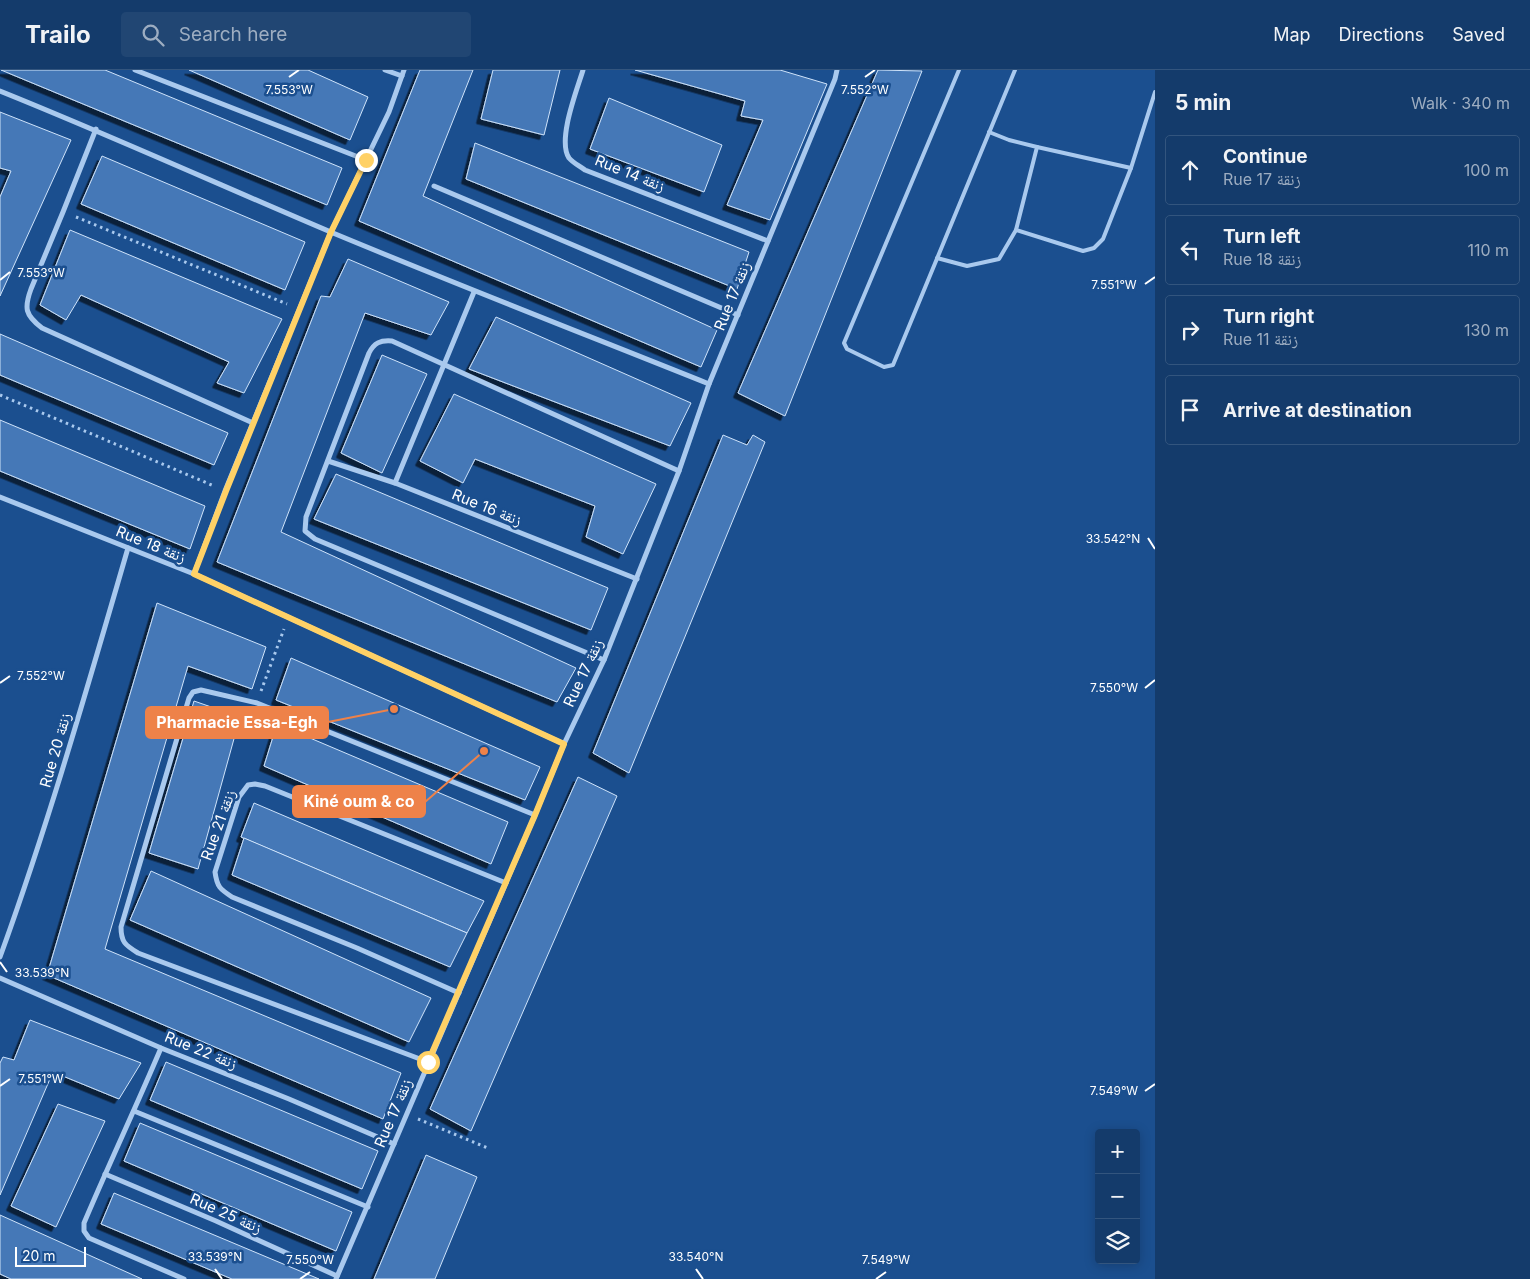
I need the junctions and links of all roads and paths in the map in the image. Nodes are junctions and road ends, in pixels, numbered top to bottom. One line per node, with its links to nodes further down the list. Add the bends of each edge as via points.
1 (135, 70): 14 (street)
2 (385, 70): 8 (street)
3 (404, 70): 8 (street)
4 (583, 70): 20 (street, Rue 14 زنقة, via 565,135 565,149 570,159 585,170)
5 (837, 70): 20 (street, Rue 17 زنقة)
6 (959, 70): 21 (lane, via 844,343 846,349 884,367 893,365)
7 (1015, 70): 12 (lane)
8 (402, 76): 14 (street)
9 (0, 90): 11 (street)
10 (1155, 92): 15 (lane)
11 (96, 129): 17 (street); 19 (street)
12 (989, 132): 13 (lane); 21 (lane)
13 (1037, 147): 15 (lane); 18 (lane)
14 (366, 160): 19 (street)
15 (1131, 168): 18 (lane, via 1103,239 1094,248 1083,251)
16 (434, 186): 24 (street)
17 (64, 212): 23 (path); 28 (street, via 27,300 27,312 33,320 42,328)
18 (1016, 230): 21 (lane, via 999,259 966,266)
19 (331, 232): 22 (street); 23 (street)
20 (768, 241): 24 (street, Rue 17 زنقة)
21 (937, 258)
22 (474, 292): 25 (street); 26 (street)
23 (300, 309): 28 (street)
24 (738, 315): 26 (street, Rue 17 زنقة)
25 (445, 364): 29 (street, via 392,341 377,343 369,353); 30 (street); 31 (street)
26 (709, 384): 30 (street, Rue 17 زنقة)
27 (0, 395): 32 (path)
28 (253, 423): 32 (street)
29 (328, 460): 31 (street, Rue 16 زنقة); 38 (street, via 306,517 306,531 310,536)
30 (679, 471): 36 (street, Rue 17 زنقة)
31 (395, 483): 36 (street, Rue 16 زنقة)
32 (226, 491): 35 (street)
33 (0, 498): 34 (street, Rue 18 زنقة)
34 (128, 548): 35 (street, Rue 18 زنقة); 43 (street, Rue 20 زنقة, via 54,798)
35 (194, 574): 37 (street, Rue 18 زنقة)
36 (637, 579): 38 (street, Rue 17 زنقة)
37 (288, 617): 39 (path); 40 (street, Rue 18 زنقة)
38 (604, 660): 40 (street, Rue 17 زنقة)
39 (257, 703): 41 (street); 47 (street, via 201,690 193,692 189,698 121,927 121,939 138,953)
40 (564, 744): 41 (street, Rue 17 زنقة)
41 (535, 815): 42 (street, Rue 17 زنقة)
42 (506, 883): 45 (street, Rue 17 زنقة); 45 (street, Rue 21 زنقة, via 265,786 248,785 239,796 215,872 216,884 223,892)
43 (0, 957)
44 (0, 978): 46 (street, Rue 22 زنقة)
45 (459, 993): 47 (street, Rue 17 زنقة)
46 (161, 1048): 48 (street); 50 (street, Rue 22 زنقة)
47 (428, 1062): 49 (street, Rue 17 زنقة)
48 (134, 1111): 52 (street); 53 (street)
49 (406, 1114): 50 (street, Rue 17 زنقة); 51 (path)
50 (394, 1144): 53 (street, Rue 17 زنقة)
51 (490, 1149)
52 (105, 1174): 54 (street, Rue 25 زنقة); 55 (street, via 84,1223 84,1231 89,1238)
53 (368, 1207): 54 (street, Rue 17 زنقة)
54 (336, 1277)
55 (184, 1279)

